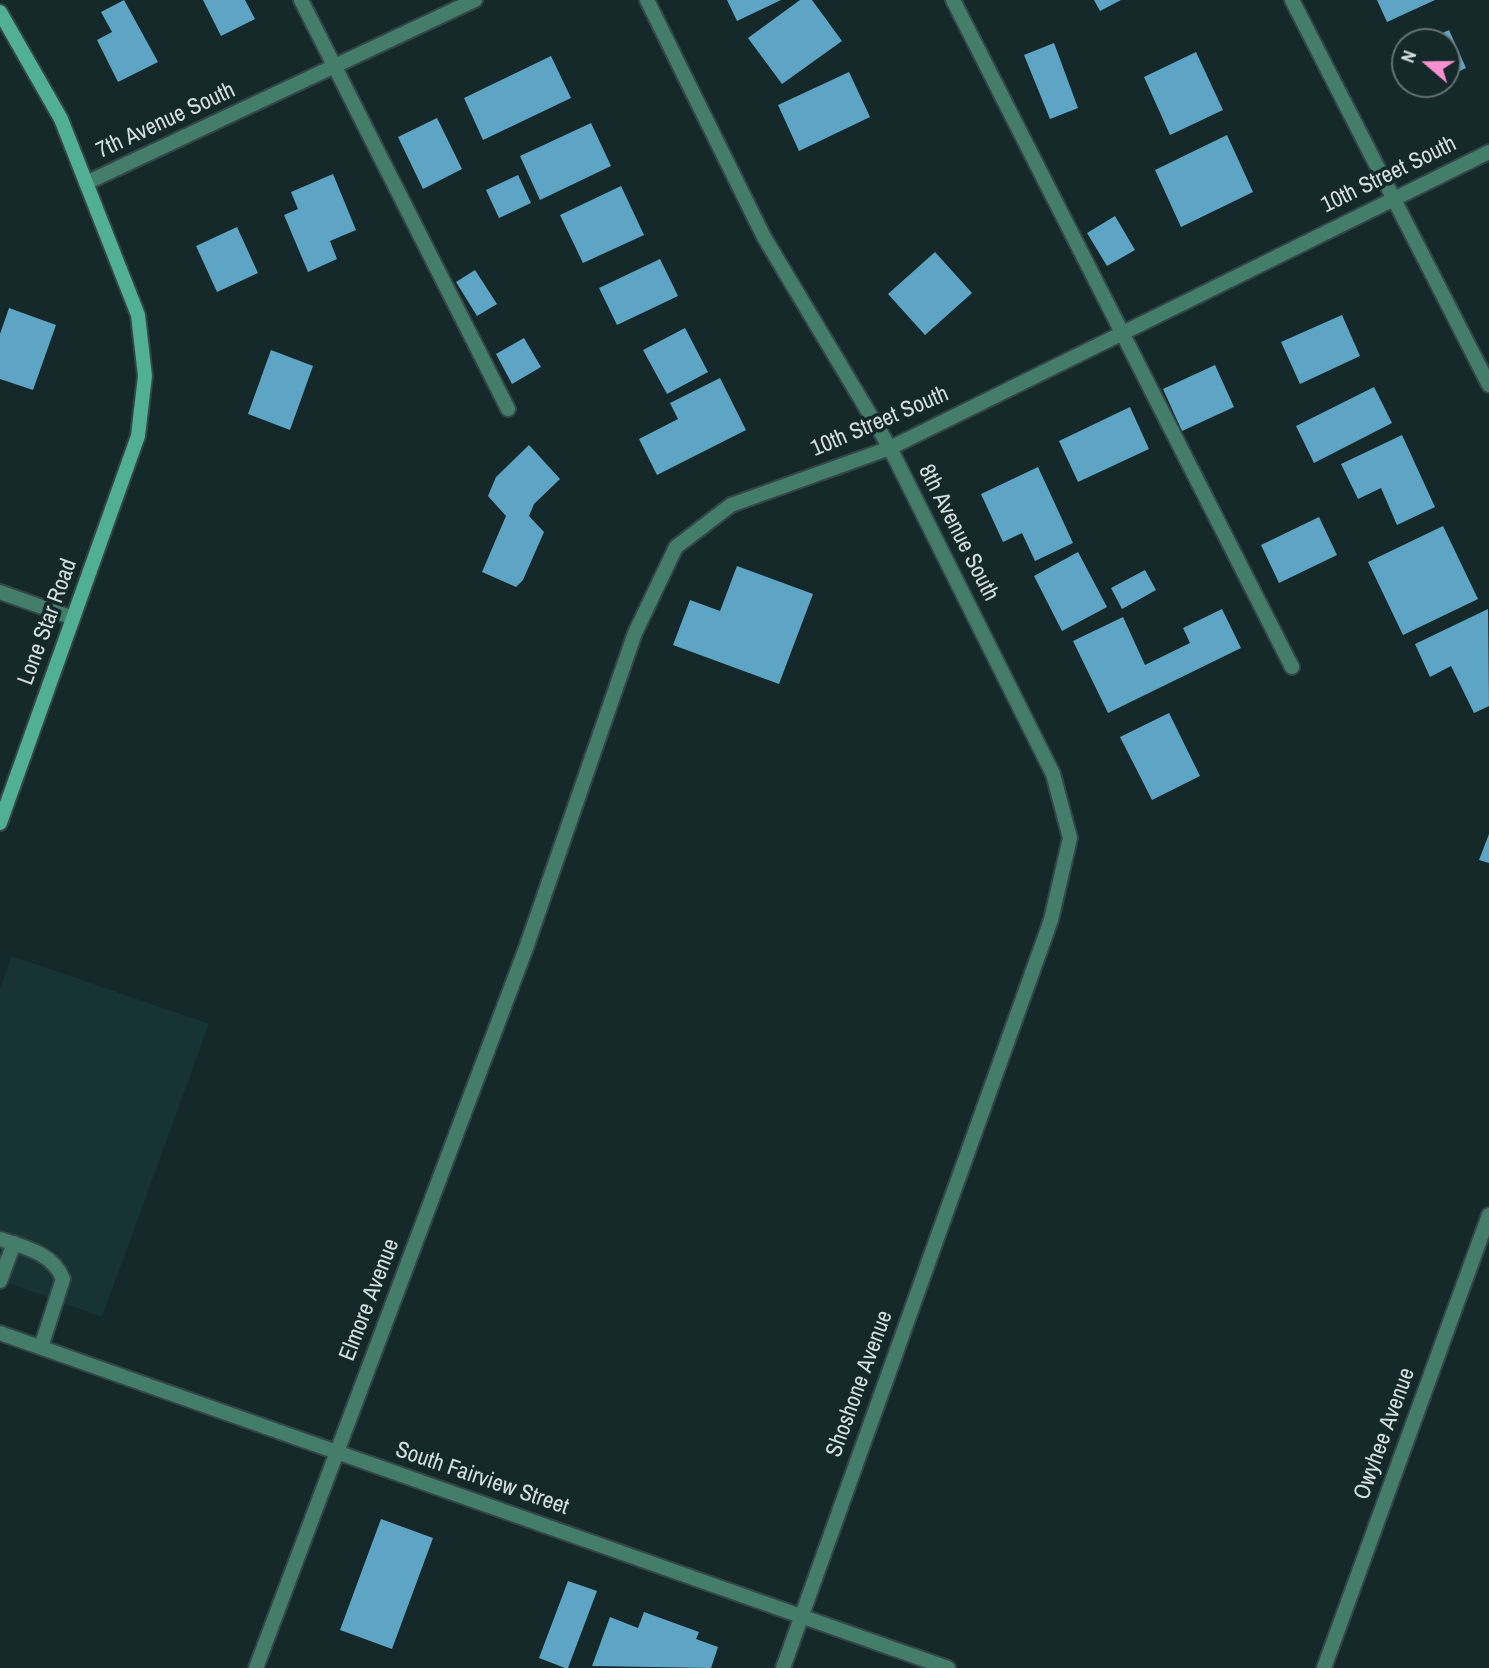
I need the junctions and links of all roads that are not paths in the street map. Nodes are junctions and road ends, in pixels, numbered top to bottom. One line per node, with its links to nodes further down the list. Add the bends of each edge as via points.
1 (301, 0): 7 (street)
2 (475, 0): 7 (street, 7th Avenue South)
3 (647, 0): 15 (street, 8th Avenue South, via 764,237)
4 (953, 0): 11 (street)
5 (1292, 0): 10 (street)
6 (0, 12): 9 (street, 7th Avenue South, via 61,119)
7 (335, 67): 9 (street, 7th Avenue South); 13 (street)
8 (1489, 152): 10 (street, 10th Street South)
9 (86, 183): 14 (street, 7th Avenue South, via 138,315 145,376)
10 (1394, 197): 11 (street, 10th Street South); 12 (street)
11 (1122, 332): 15 (street, 10th Street South); 18 (street)
12 (1489, 385)
13 (508, 409)
14 (138, 436): 17 (street, Lone Star Road)
15 (890, 448): 20 (street, 10th Street South, via 731,505 677,547 635,633); 21 (street, 8th Avenue South, via 1053,774 1070,838 1051,920)
16 (0, 592): 17 (street)
17 (74, 618): 19 (street, Lone Star Road)
18 (1292, 667)
19 (0, 823)
20 (526, 948): 27 (street, Elmore Avenue)
21 (979, 1115): 28 (street, Shoshone Avenue)
22 (1489, 1216): 32 (street, Owyhee Avenue)
23 (7, 1241): 24 (street); 26 (street, via 49,1258 63,1279)
24 (0, 1280)
25 (0, 1333): 26 (street, South Fairview Street)
26 (41, 1347): 27 (street, South Fairview Street)
27 (337, 1452): 28 (street, South Fairview Street); 29 (street, Elmore Avenue)
28 (801, 1616): 30 (street, Shoshone Avenue); 31 (street, South Fairview Street)
29 (256, 1668)
30 (783, 1668)
31 (948, 1668)
32 (1324, 1668)

